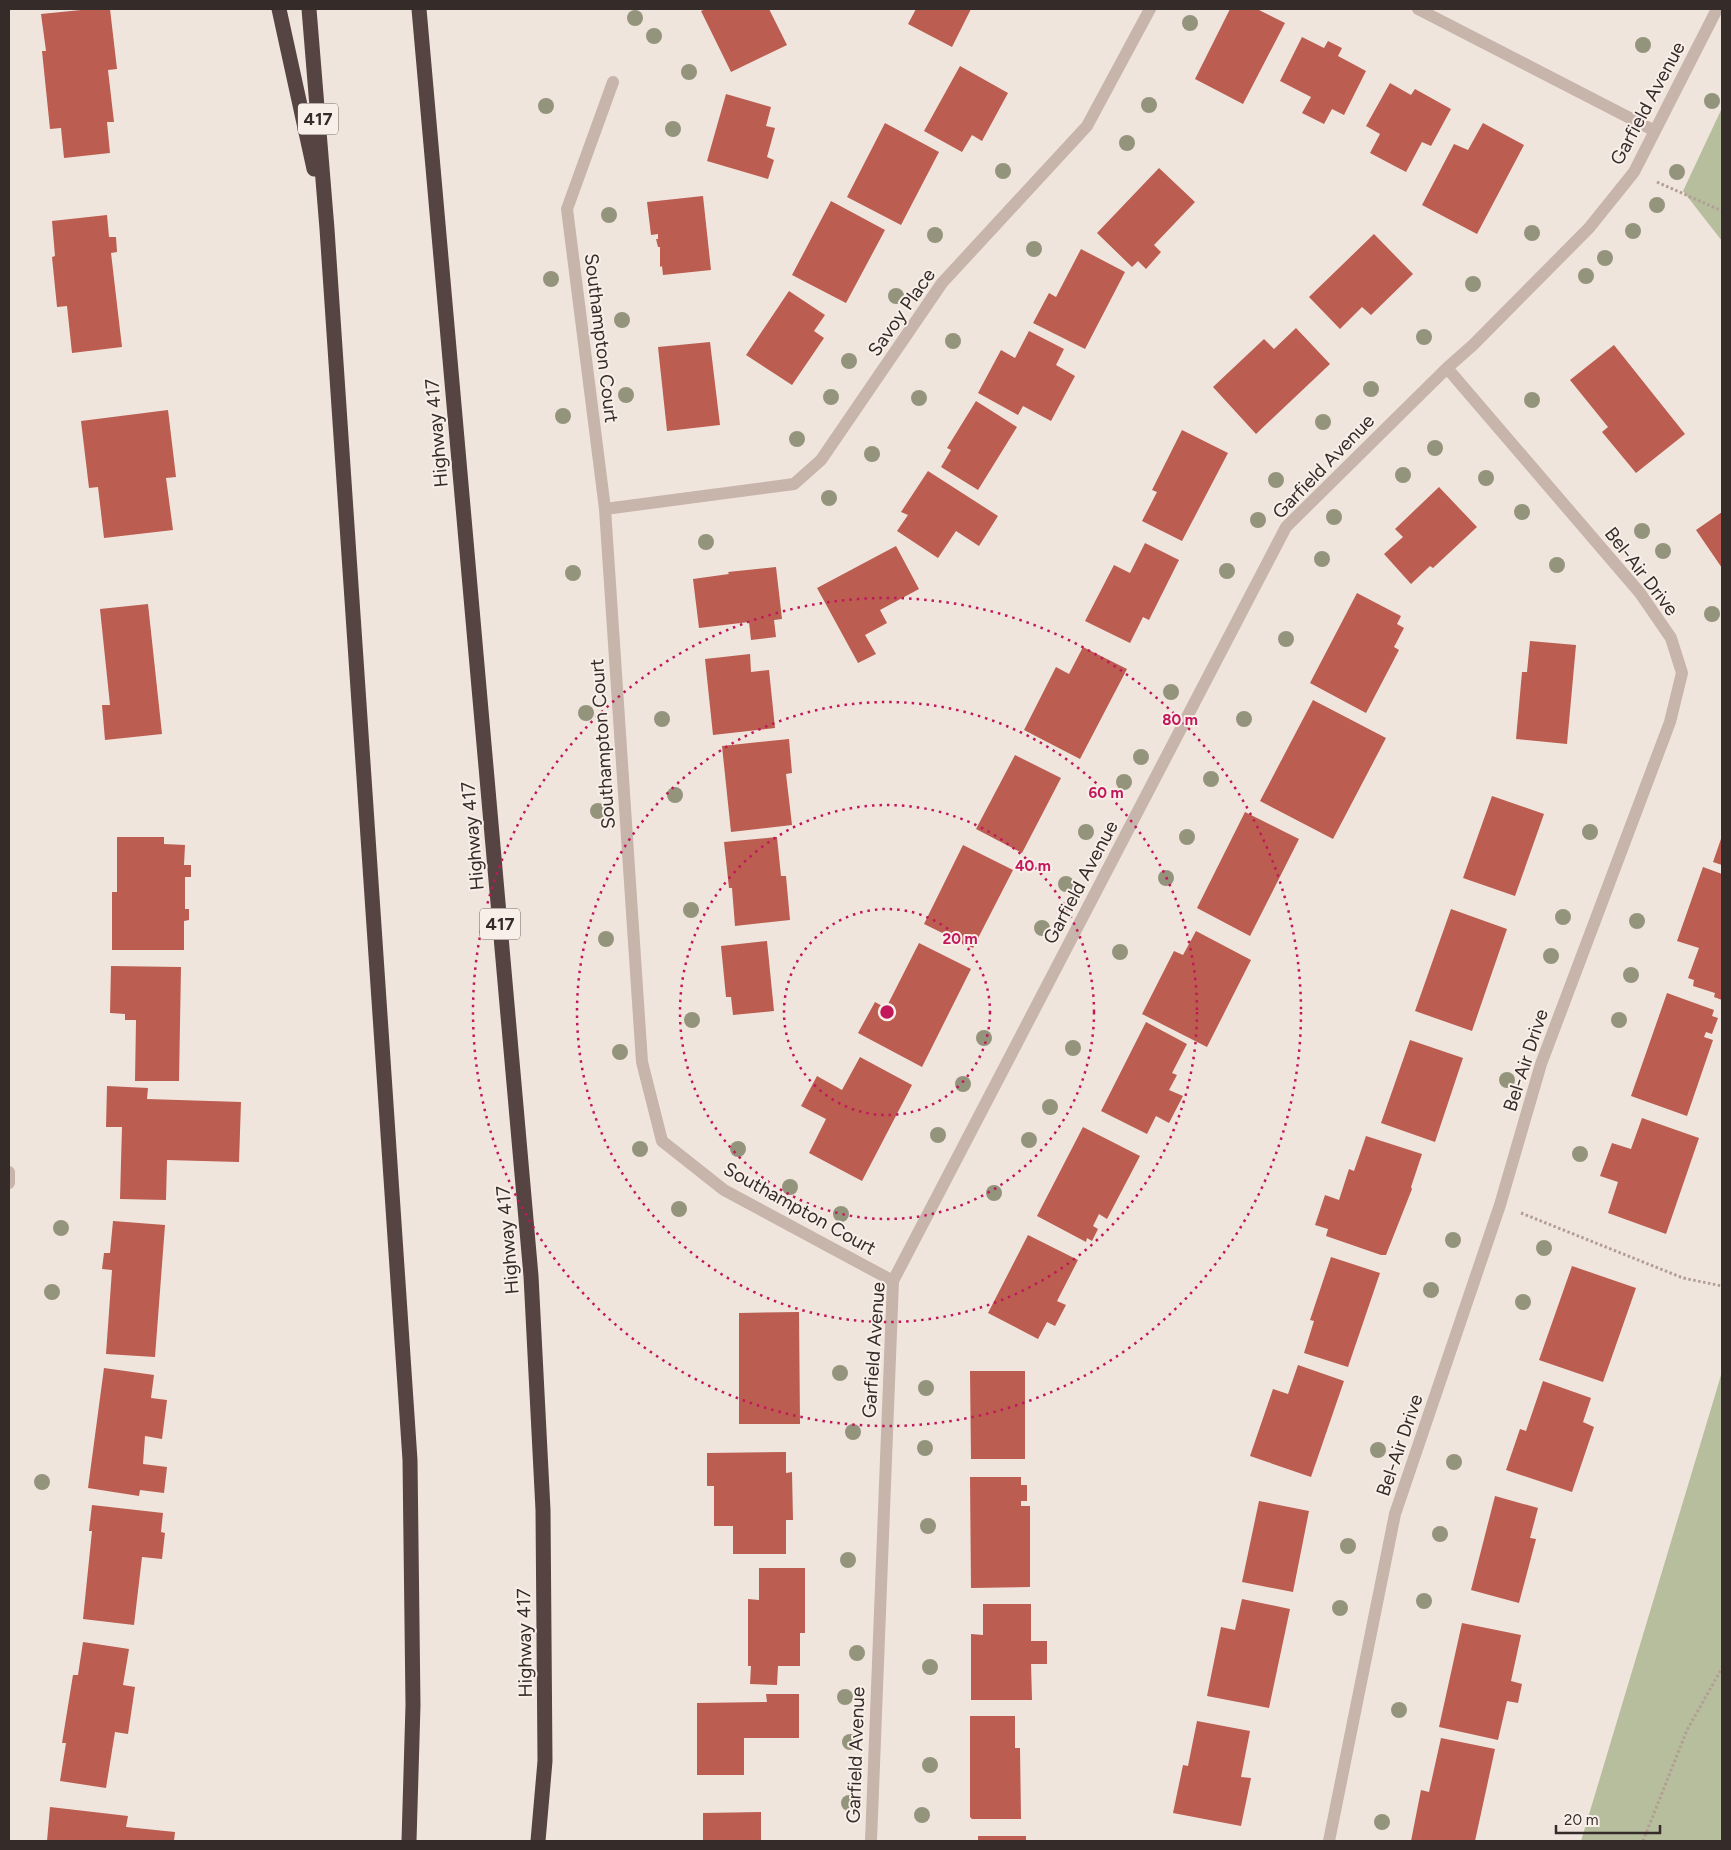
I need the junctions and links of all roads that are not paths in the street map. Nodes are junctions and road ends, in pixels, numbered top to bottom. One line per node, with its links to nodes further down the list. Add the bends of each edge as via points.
1 (279, 9): 9 (highway)
2 (308, 9): 9 (highway, 417)
3 (419, 9): 16 (highway, Highway 417 / 417, via 530,1276 543,1510 545,1761)
4 (1150, 9): 11 (street, Savoy Place, via 1087,126 942,283 821,460 794,484)
5 (1418, 9): 8 (street)
6 (1717, 9): 8 (street, Garfield Avenue)
7 (613, 82): 11 (street, Southampton Court, via 567,209)
8 (1655, 131): 10 (street, Garfield Avenue, via 1634,172 1589,228)
9 (327, 229): 15 (highway, 417, via 410,1460 413,1705)
10 (1447, 368): 14 (street, Garfield Avenue, via 1286,527); 18 (street, Bel-Air Drive, via 1640,593 1671,638 1682,673 1670,722 1540,1064 1500,1205 1395,1514)
11 (605, 509): 14 (street, Southampton Court, via 642,1062 662,1141 724,1190)
12 (9, 1172): 13 (street)
13 (9, 1183)
14 (893, 1281): 17 (street, Garfield Avenue)
15 (409, 1841)
16 (538, 1841)
17 (871, 1841)
18 (1329, 1841)

